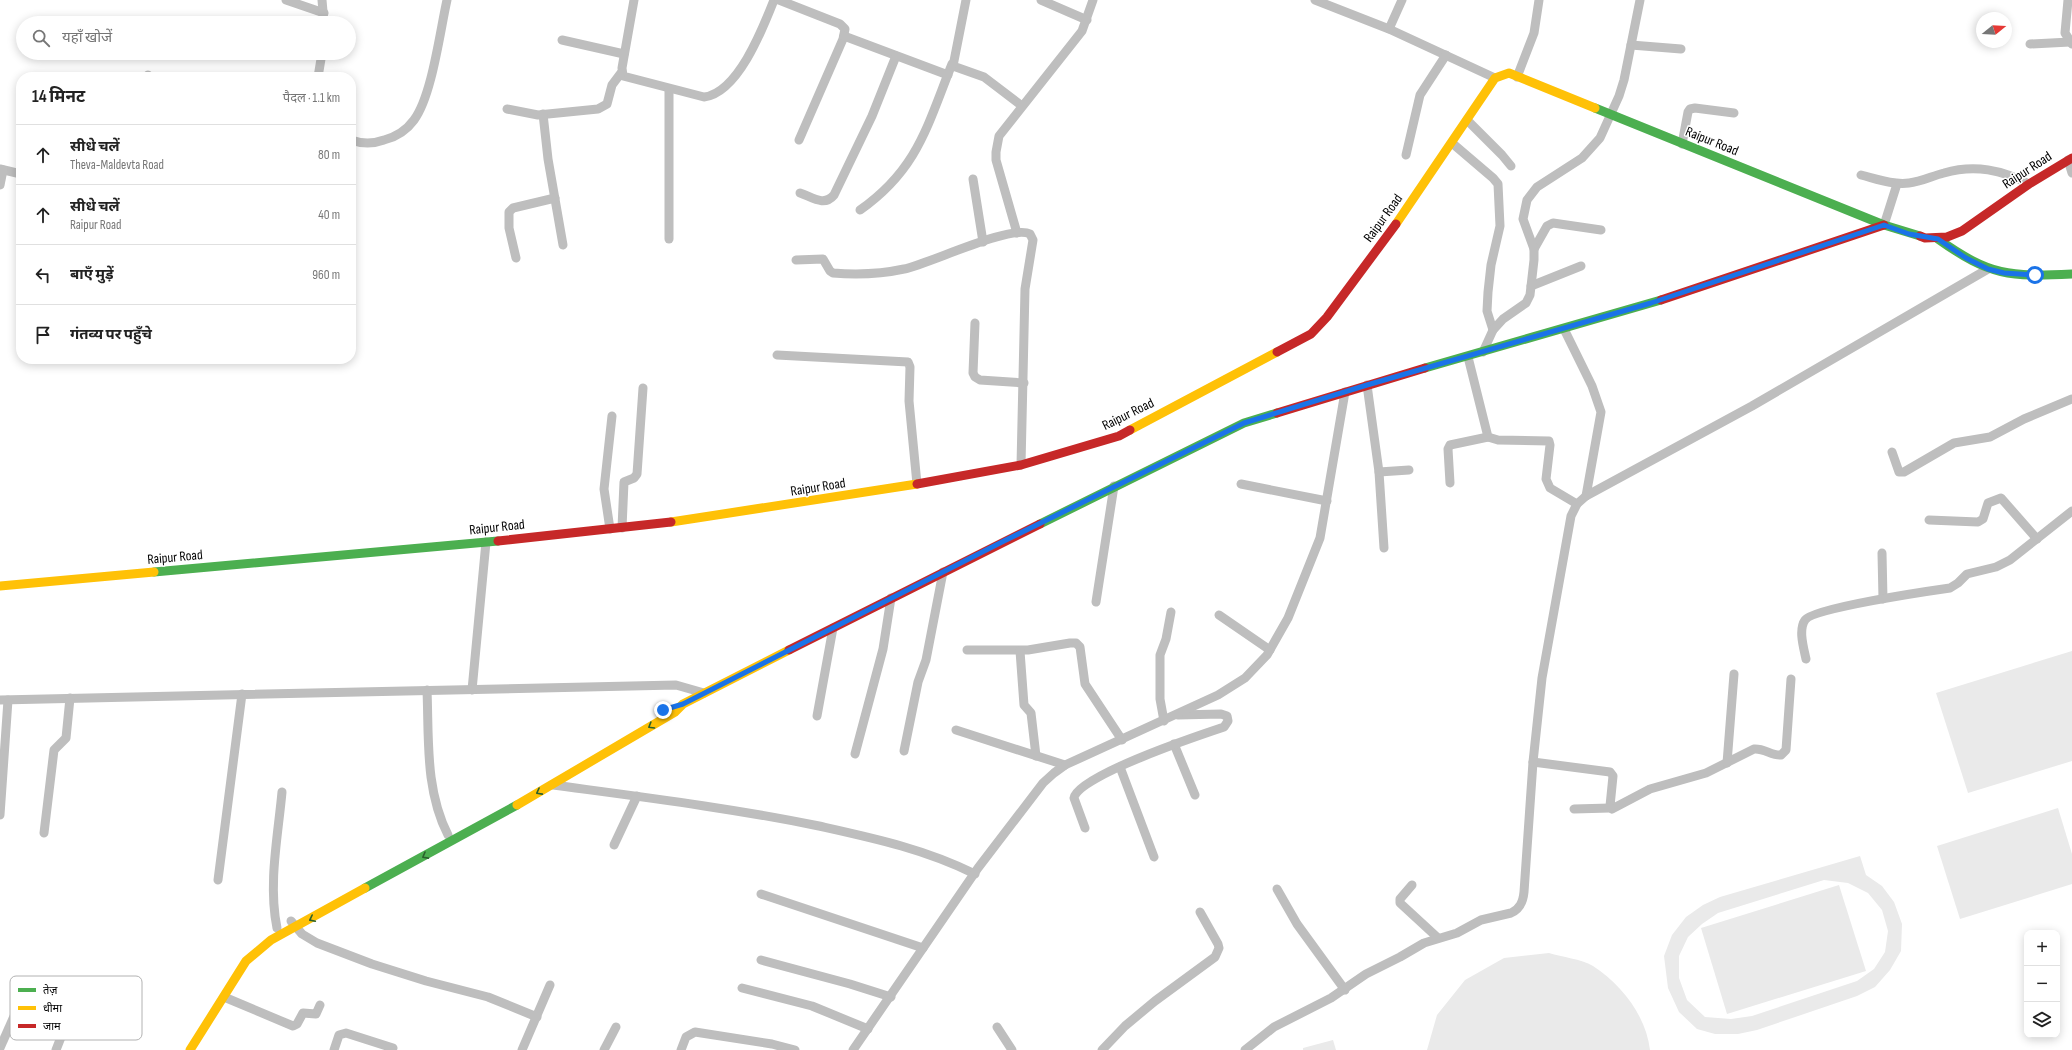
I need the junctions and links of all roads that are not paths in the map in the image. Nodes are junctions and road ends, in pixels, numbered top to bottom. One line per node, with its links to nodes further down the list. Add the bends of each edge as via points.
1 (286, 0): 18 (street)
2 (322, 0): 18 (street)
3 (447, 0): 46 (street, via 429,84 414,120 396,136 363,143)
4 (634, 0): 28 (street)
5 (774, 0): 38 (street, via 753,50 723,88 704,97)
6 (779, 0): 22 (street, via 840,24 845,29)
7 (966, 0): 32 (street)
8 (1041, 0): 20 (street)
9 (1093, 0): 20 (street)
10 (1315, 0): 16 (street)
11 (1402, 0): 21 (street)
12 (1539, 0): 36 (street, via 1534,33)
13 (1633, 0): 17 (street)
14 (1640, 0): 17 (street)
15 (2068, 0): 19 (street)
16 (1332, 3): 21 (street)
17 (1637, 12): 26 (street)
18 (324, 13)
19 (2069, 15): 24 (street, via 2065,33)
20 (1086, 20): 39 (street, via 1082,31 1062,58)
21 (1388, 29): 29 (street)
22 (844, 36): 30 (street); 45 (street)
23 (562, 40): 28 (street)
24 (2071, 43): 25 (street)
25 (2030, 44)
26 (1631, 45): 27 (street); 43 (street, via 1624,80)
27 (1681, 49)
28 (624, 54): 34 (street)
29 (1446, 55): 37 (street); 49 (street, via 1420,95)
30 (896, 56): 35 (street); 60 (street, via 872,116 834,195 828,201 821,202)
31 (321, 60): 33 (street)
32 (952, 64): 35 (street); 39 (street, via 955,68 984,77)
33 (319, 72)
34 (621, 73): 38 (street, via 626,78); 42 (street, via 612,85 609,100 604,107)
35 (948, 75): 62 (street, via 926,132 902,172 878,197)
36 (1517, 77): 37 (street, Raipur Road, via 1503,73); 43 (street, Raipur Road)
37 (1495, 78): 44 (street, Raipur Road)
38 (669, 89): 66 (street)
39 (1022, 106): 65 (street, via 1002,131 996,152 996,160)
40 (507, 109): 42 (street)
41 (1734, 113): 48 (street, via 1690,109)
42 (543, 114): 61 (street)
43 (1611, 116): 48 (street, Raipur Road); 70 (street, via 1591,149 1537,187 1526,200 1523,218)
44 (1467, 120): 47 (street, Raipur Road); 51 (street)
45 (799, 140)
46 (356, 141)
47 (1452, 143): 79 (street, via 1498,184 1500,226 1491,265 1487,311); 91 (street, Raipur Road, via 1376,252 1311,334 1119,436)
48 (1682, 144): 63 (street, Raipur Road)
49 (1406, 155)
50 (2070, 159): 54 (street); 58 (street, Raipur Road)
51 (1511, 166)
52 (2, 169): 53 (street); 59 (street)
53 (16, 173)
54 (2072, 173)
55 (1861, 175): 57 (street)
56 (973, 179): 68 (street)
57 (1896, 184): 58 (street, via 1919,181 1945,172 1984,169 2010,174); 63 (street)
58 (2029, 184): 67 (street, Raipur Road, via 1962,231)
59 (0, 185)
60 (800, 192)
61 (555, 198): 69 (street); 71 (street, via 513,208 509,212 509,228)
62 (860, 210)
63 (1884, 225): 67 (street, Raipur Road, via 1909,234); 78 (street, via 1651,303)
64 (1601, 230): 70 (street, via 1553,222 1547,226)
65 (1017, 233): 68 (street); 83 (street, via 1028,233 1033,240 1025,289)
66 (669, 238)
67 (1938, 239): 74 (street)
68 (983, 242): 72 (street, via 914,266 878,273 833,273 822,259)
69 (563, 244)
70 (1534, 249): 76 (street)
71 (516, 258)
72 (796, 260)
73 (1581, 266): 76 (street)
74 (1988, 269): 75 (street, via 2035,275); 98 (street, via 1752,406)
75 (2072, 274)
76 (1531, 286): 79 (street, via 1526,303 1503,319)
77 (976, 323): 83 (street, via 973,372 975,377 986,381)
78 (1564, 329): 80 (street); 98 (street, via 1594,391 1601,412)
79 (1493, 330): 80 (street)
80 (1483, 352): 82 (street)
81 (777, 355): 95 (street, via 908,362)
82 (1468, 357): 84 (street); 89 (street)
83 (1024, 384): 91 (street)
84 (1367, 385): 86 (street); 93 (street)
85 (643, 388): 103 (street, via 636,474 634,478 624,482)
86 (1345, 392): 97 (street, via 1244,423); 99 (street)
87 (2072, 399): 90 (street, via 1990,436 1954,443 1904,472 1899,472)
88 (612, 416): 104 (street, via 604,490)
89 (1488, 437): 94 (street, via 1450,445); 100 (street, via 1498,440 1549,441 1546,484)
90 (1892, 452)
91 (1021, 465): 95 (street, Raipur Road)
92 (1409, 470): 93 (street)
93 (1378, 472): 107 (street)
94 (1450, 483)
95 (917, 484): 103 (street, Raipur Road, via 693,520)
96 (1241, 484): 99 (street)
97 (1114, 486): 109 (street); 113 (street)
98 (1586, 496): 100 (street)
99 (1327, 501): 118 (street, via 1320,538 1312,560 1288,618)
100 (1577, 504): 139 (street, via 1571,516 1542,678)
101 (2072, 511): 105 (street)
102 (1929, 520): 105 (street, via 1978,522 1982,519 1988,503 2001,498)
103 (622, 528): 104 (street, Raipur Road)
104 (610, 529): 106 (street, Raipur Road)
105 (2037, 539): 112 (street, via 2006,563 1967,574 1950,588)
106 (486, 542): 110 (street, Raipur Road); 124 (street)
107 (1384, 548)
108 (1882, 552): 112 (street)
109 (943, 572): 111 (street); 136 (street, via 926,660 918,682)
110 (0, 586)
111 (891, 598): 116 (street); 137 (street, via 883,649)
112 (1883, 599): 120 (street, via 1808,616 1803,624)
113 (1096, 602)
114 (1171, 612): 132 (street, via 1160,655 1160,699)
115 (1219, 615): 118 (street)
116 (833, 628): 125 (street); 130 (street)
117 (967, 650): 119 (street)
118 (1270, 650): 131 (street, via 1245,678 1218,695)
119 (1020, 651): 134 (street, via 1070,642 1078,644 1085,684); 138 (street, via 1024,705 1031,712)
120 (1806, 659)
121 (1734, 674): 140 (street)
122 (1791, 679): 140 (street, via 1785,752 1779,756 1762,749 1754,749)
123 (427, 690): 124 (street); 126 (street); 152 (street, via 432,788)
124 (472, 690): 125 (street, via 676,685)
125 (704, 693): 129 (street)
126 (242, 694): 127 (street); 156 (street)
127 (70, 698): 128 (street); 151 (street, via 66,738 54,750)
128 (4, 700): 149 (street)
129 (683, 704): 143 (street, one-way to 143, via 675,712); 152 (street, via 663,710)
130 (817, 716)
131 (1175, 716): 132 (street); 135 (street, via 1221,714 1227,716 1228,720 1224,727)
132 (1164, 721): 134 (street)
133 (956, 730): 138 (street)
134 (1122, 740): 141 (street)
135 (1174, 744): 142 (street); 145 (street)
136 (904, 751)
137 (856, 754)
138 (1036, 756): 141 (street)
139 (1533, 762): 147 (street, via 1610,772); 163 (street, via 1522,904 1511,913 1481,920 1457,933)
140 (1727, 763): 147 (street, via 1706,773 1650,789 1616,808)
141 (1065, 765): 155 (street, via 1043,783)
142 (1120, 767): 150 (street, via 1095,779 1074,795); 154 (street)
143 (553, 785): 146 (street); 161 (street, one-way to 161)
144 (282, 792): 162 (street, via 272,903)
145 (1195, 795)
146 (637, 796): 153 (street); 155 (street, via 779,818 872,837 938,856)
147 (1610, 808): 148 (street)
148 (1574, 809)
149 (0, 815)
150 (1085, 828)
151 (44, 833)
152 (448, 835): 161 (street)
153 (614, 845)
154 (1154, 857)
155 (974, 874): 164 (street)
156 (218, 880)
157 (1412, 885): 163 (street, via 1400,899 1400,904)
158 (1277, 889): 168 (street, via 1297,924)
159 (761, 894): 164 (street)
160 (1200, 912): 190 (street, via 1218,944 1215,957 1155,1001 1125,1026)
161 (294, 924): 162 (street); 169 (street, via 246,961); 172 (street, via 302,934 317,943 372,964 488,996)
162 (277, 928): 182 (street, via 240,956)
163 (1438, 938): 168 (street, via 1379,967)
164 (923, 948): 170 (street)
165 (760, 960): 170 (street)
166 (550, 985): 172 (street)
167 (742, 988): 176 (street, via 812,1006)
168 (1345, 990): 191 (street, via 1274,1027)
169 (224, 997): 171 (street, via 293,1026 304,1013 316,1014); 180 (street)
170 (891, 997): 176 (street)
171 (320, 1005)
172 (537, 1017): 184 (street)
173 (10, 1025): 178 (street)
174 (616, 1027): 185 (street)
175 (997, 1027): 189 (street)
176 (868, 1029): 188 (street)
177 (60, 1040): 181 (street)
178 (0, 1048)
179 (393, 1048): 183 (street, via 346,1033 339,1035)
180 (192, 1049)
181 (56, 1050)
182 (181, 1050)
183 (334, 1050)
184 (522, 1050)
185 (604, 1050)
186 (681, 1050): 187 (street, via 686,1037 695,1032)
187 (795, 1050)
188 (853, 1050)
189 (1012, 1050)
190 (1102, 1050)
191 (1245, 1050)

